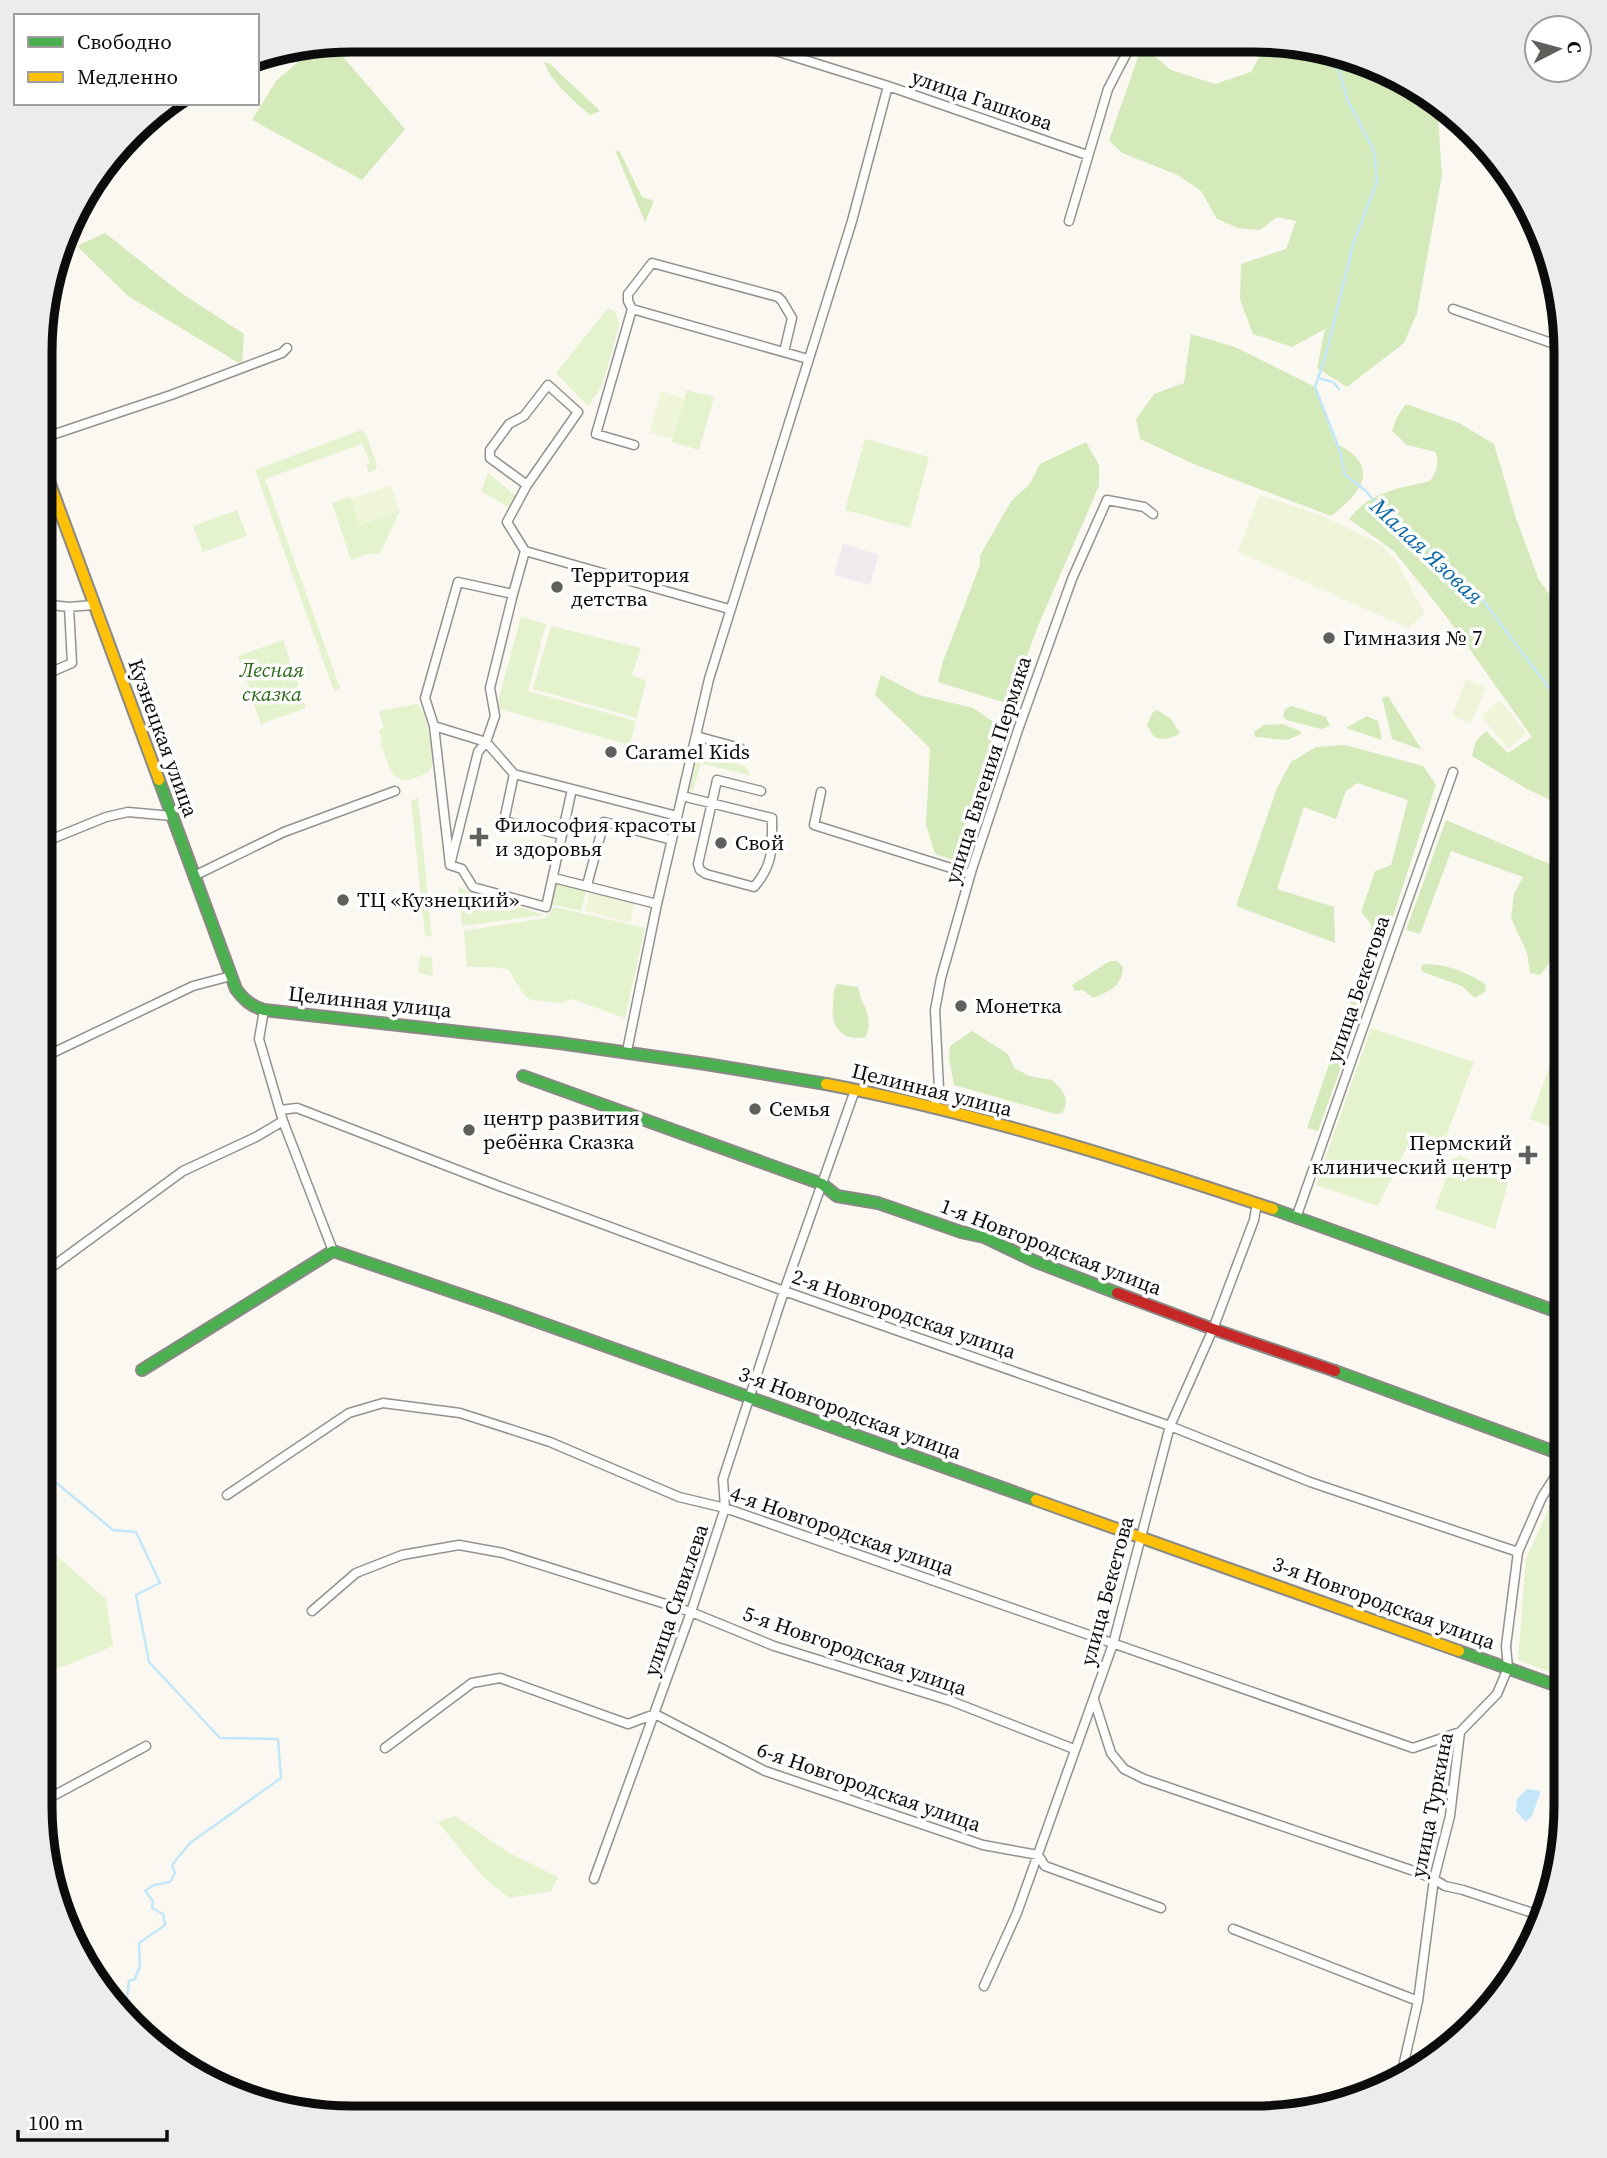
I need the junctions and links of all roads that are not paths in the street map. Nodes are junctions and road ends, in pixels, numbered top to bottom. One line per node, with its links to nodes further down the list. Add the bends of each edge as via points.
1 (779, 52): 3 (street, улица Гашкова)
2 (1127, 52): 4 (street, via 1108,89)
3 (888, 86): 4 (street, улица Гашкова); 11 (street)
4 (1087, 155): 5 (street)
5 (1069, 221)
6 (632, 309): 10 (street); 10 (street, via 628,294 652,263 778,298 792,318); 13 (street, via 596,434)
7 (1453, 309): 8 (street)
8 (1554, 344)
9 (287, 348): 12 (street, via 171,395)
10 (784, 352): 11 (street)
11 (808, 359): 22 (street)
12 (53, 435)
13 (634, 445)
14 (527, 485): 14 (street, via 578,412 548,385 489,450 489,458); 17 (street, via 507,522)
15 (53, 493): 20 (street, Кузнецкая улица)
16 (1153, 514): 42 (street, улица Евгения Пермяка, via 1144,507 1107,500 1072,579)
17 (525, 551): 18 (street); 22 (street)
18 (513, 594): 24 (street, via 458,582 425,698); 26 (street, via 490,688 495,716)
19 (53, 605): 21 (street)
20 (93, 605): 21 (street); 36 (street, Кузнецкая улица)
21 (69, 607): 23 (street, via 72,663)
22 (729, 608): 25 (street)
23 (53, 671)
24 (434, 726): 26 (street); 41 (street)
25 (696, 736): 27 (street); 34 (street)
26 (486, 742): 29 (street); 41 (street, via 469,782)
27 (740, 748)
28 (1453, 772): 58 (street, улица Бекетова)
29 (514, 774): 30 (street); 38 (street, via 505,821)
30 (572, 789): 37 (street); 38 (street)
31 (395, 791): 43 (street, via 284,832)
32 (761, 791): 35 (street, via 717,780)
33 (821, 792): 42 (street, via 814,825)
34 (682, 796): 35 (street); 37 (street)
35 (711, 803): 35 (street, via 772,818 772,853 767,872 754,887 701,870 698,864)
36 (172, 816): 39 (street, via 128,812); 43 (street, Кузнецкая улица)
37 (677, 816): 40 (street)
38 (562, 835): 44 (street)
39 (53, 839)
40 (671, 840): 45 (street, via 604,822); 46 (street)
41 (450, 864): 44 (street, via 462,869 472,887 546,907)
42 (970, 874): 53 (street, улица Евгения Пермяка, via 937,1000 939,1088)
43 (194, 876): 47 (street, Кузнецкая улица)
44 (554, 878): 45 (street)
45 (587, 885): 46 (street)
46 (657, 904): 49 (street)
47 (231, 976): 48 (street, Кузнецкая улица, via 243,1000); 50 (street, via 192,986)
48 (264, 1010): 49 (street, Целинная улица); 54 (street, via 258,1039)
49 (627, 1051): 52 (street, Целинная улица)
50 (53, 1053)
51 (523, 1076): 56 (street, 1-я Новгородская улица)
52 (855, 1090): 53 (street, Целинная улица); 56 (street, улица Сивилева)
53 (934, 1108): 57 (street, Целинная улица)
54 (279, 1110): 55 (street); 61 (street, 2-я Новгородская улица, via 297,1108)
55 (283, 1121): 59 (street); 60 (street, via 183,1171)
56 (822, 1184): 61 (street, улица Сивилева); 63 (street, 1-я Новгородская улица, via 837,1196 878,1203 984,1237 1034,1261)
57 (1256, 1203): 58 (street, Целинная улица); 63 (street, улица Бекетова, via 1254,1220)
58 (1296, 1218): 62 (street, Целинная улица)
59 (333, 1251): 64 (street); 65 (street, 3-я Новгородская улица)
60 (53, 1265)
61 (784, 1291): 65 (street, улица Сивилева); 66 (street, 2-я Новгородская улица)
62 (1554, 1310)
63 (1213, 1329): 66 (street, улица Бекетова); 67 (street, 1-я Новгородская улица)
64 (142, 1370)
65 (748, 1397): 70 (street, улица Сивилева, via 723,1479); 71 (street, 3-я Новгородская улица)
66 (1170, 1426): 71 (street, улица Бекетова); 72 (street, 2-я Новгородская улица, via 1310,1482)
67 (1554, 1451)
68 (1554, 1478): 72 (street, улица Туркина)
69 (227, 1495): 70 (street, 4-я Новгородская улица, via 349,1413 383,1403 460,1413 550,1442 679,1497)
70 (725, 1508): 74 (street, улица Сивилева); 75 (street, 4-я Новгородская улица)
71 (1140, 1537): 75 (street, улица Бекетова); 76 (street, 3-я Новгородская улица)
72 (1517, 1552): 76 (street, улица Туркина, via 1506,1647)
73 (312, 1611): 74 (street, 5-я Новгородская улица, via 356,1573 402,1555 459,1545 503,1553)
74 (691, 1612): 79 (street, улица Сивилева); 83 (street, 5-я Новгородская улица, via 774,1646 951,1701)
75 (1113, 1644): 78 (street, улица Бекетова); 80 (street, 4-я Новгородская улица, via 1413,1748)
76 (1508, 1668): 77 (street, 3-я Новгородская улица); 80 (street, улица Туркина, via 1497,1694)
77 (1554, 1685)
78 (1094, 1700): 83 (street, улица Бекетова); 87 (street, via 1111,1753 1124,1769)
79 (655, 1714): 82 (street, via 628,1724 499,1678 472,1683); 85 (street, 6-я Новгородская улица, via 765,1771 983,1845); 86 (street, улица Сивилева)
80 (1460, 1732): 87 (street, улица Туркина, via 1450,1816)
81 (146, 1746): 84 (street)
82 (385, 1748)
83 (1074, 1749): 85 (street, улица Бекетова)
84 (53, 1796)
85 (1038, 1855): 88 (street, 6-я Новгородская улица, via 1045,1866); 91 (street, улица Бекетова)
86 (593, 1878)
87 (1434, 1879): 89 (street); 92 (street, улица Туркина)
88 (1161, 1908)
89 (1535, 1914)
90 (1233, 1929): 92 (street)
91 (984, 1986)
92 (1418, 2001): 93 (street, улица Туркина)
93 (1403, 2066)

